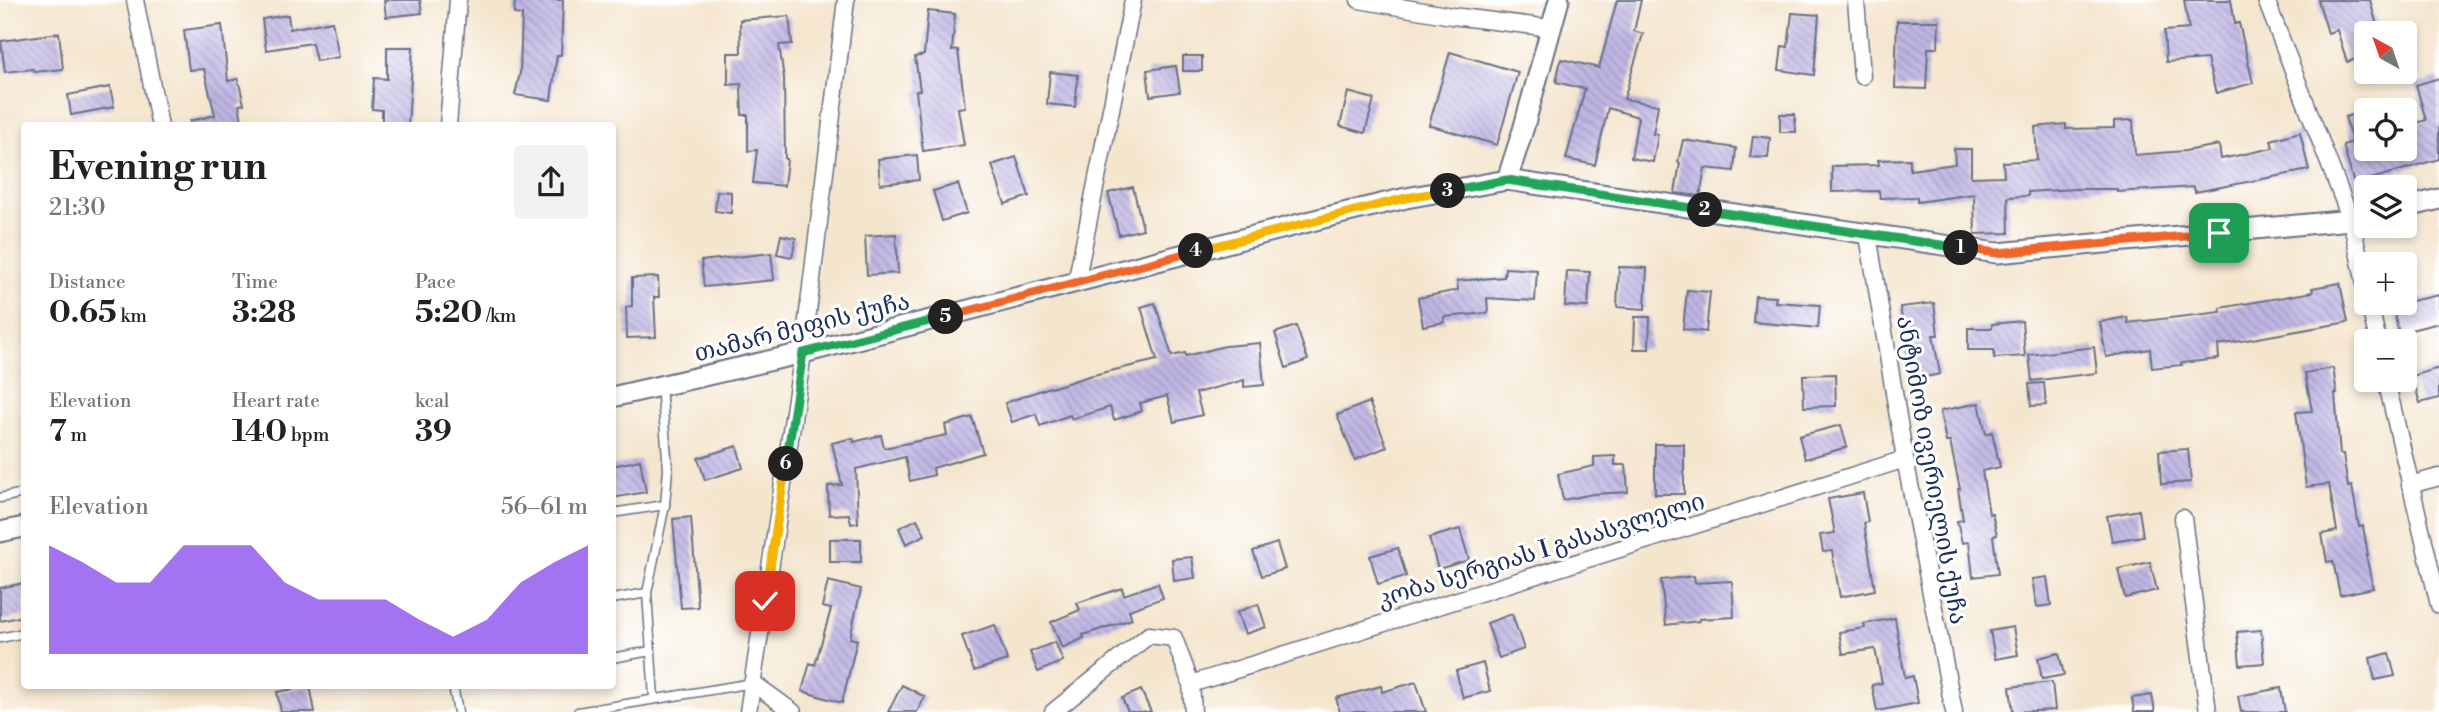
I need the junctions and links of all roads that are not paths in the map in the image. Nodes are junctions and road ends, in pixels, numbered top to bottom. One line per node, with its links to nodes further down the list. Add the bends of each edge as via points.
1 (135, 0): 11 (street)
2 (458, 0): 12 (street)
3 (846, 0): 20 (street)
4 (1133, 0): 19 (street)
5 (1359, 0): 9 (street)
6 (1559, 0): 9 (street)
7 (1856, 0): 10 (street)
8 (2266, 0): 16 (street)
9 (1551, 28): 13 (street)
10 (1862, 76)
11 (158, 122)
12 (448, 122)
13 (1507, 180): 18 (street, თამარ მეფის ქუჩა); 19 (street, თამარ მეფის ქუჩა, via 1406,198)
14 (2439, 199): 15 (street)
15 (2417, 205)
16 (2354, 209)
17 (2354, 219): 18 (street, თამარ მეფის ქუჩა, via 1997,253)
18 (1868, 235): 24 (street, ანტიმოზ ივერიელის ქუჩა)
19 (1076, 283): 20 (street, თამარ მეფის ქუჩა)
20 (803, 353): 21 (street, თამარ მეფის ქუჩა); 41 (street)
21 (661, 386): 23 (street, თამარ მეფის ქუჩა); 29 (lane, via 668,469)
22 (2389, 392): 26 (street)
23 (616, 396)
24 (1905, 459): 42 (street, კობა სერგიას I გასასვლელი); 51 (street, ანტიმოზ ივერიელის ქუჩა)
25 (2439, 477): 26 (street)
26 (2410, 485): 36 (street)
27 (21, 494): 28 (lane)
28 (0, 498)
29 (666, 505): 30 (lane); 34 (lane)
30 (616, 512)
31 (2183, 517): 52 (street)
32 (21, 528): 33 (street)
33 (0, 532)
34 (647, 593): 35 (lane); 39 (lane)
35 (616, 598)
36 (2439, 605)
37 (21, 634): 38 (lane)
38 (0, 638)
39 (651, 651): 40 (lane); 44 (lane)
40 (616, 657)
41 (753, 684): 44 (lane); 47 (street); 48 (street)
42 (1191, 684): 49 (street, via 1174,638 1149,635); 50 (street)
43 (454, 689): 45 (lane)
44 (654, 698): 46 (lane)
45 (458, 712)
46 (578, 712)
47 (748, 712)
48 (793, 712)
49 (1053, 712)
50 (1193, 712)
51 (1954, 712)
52 (2208, 712)

